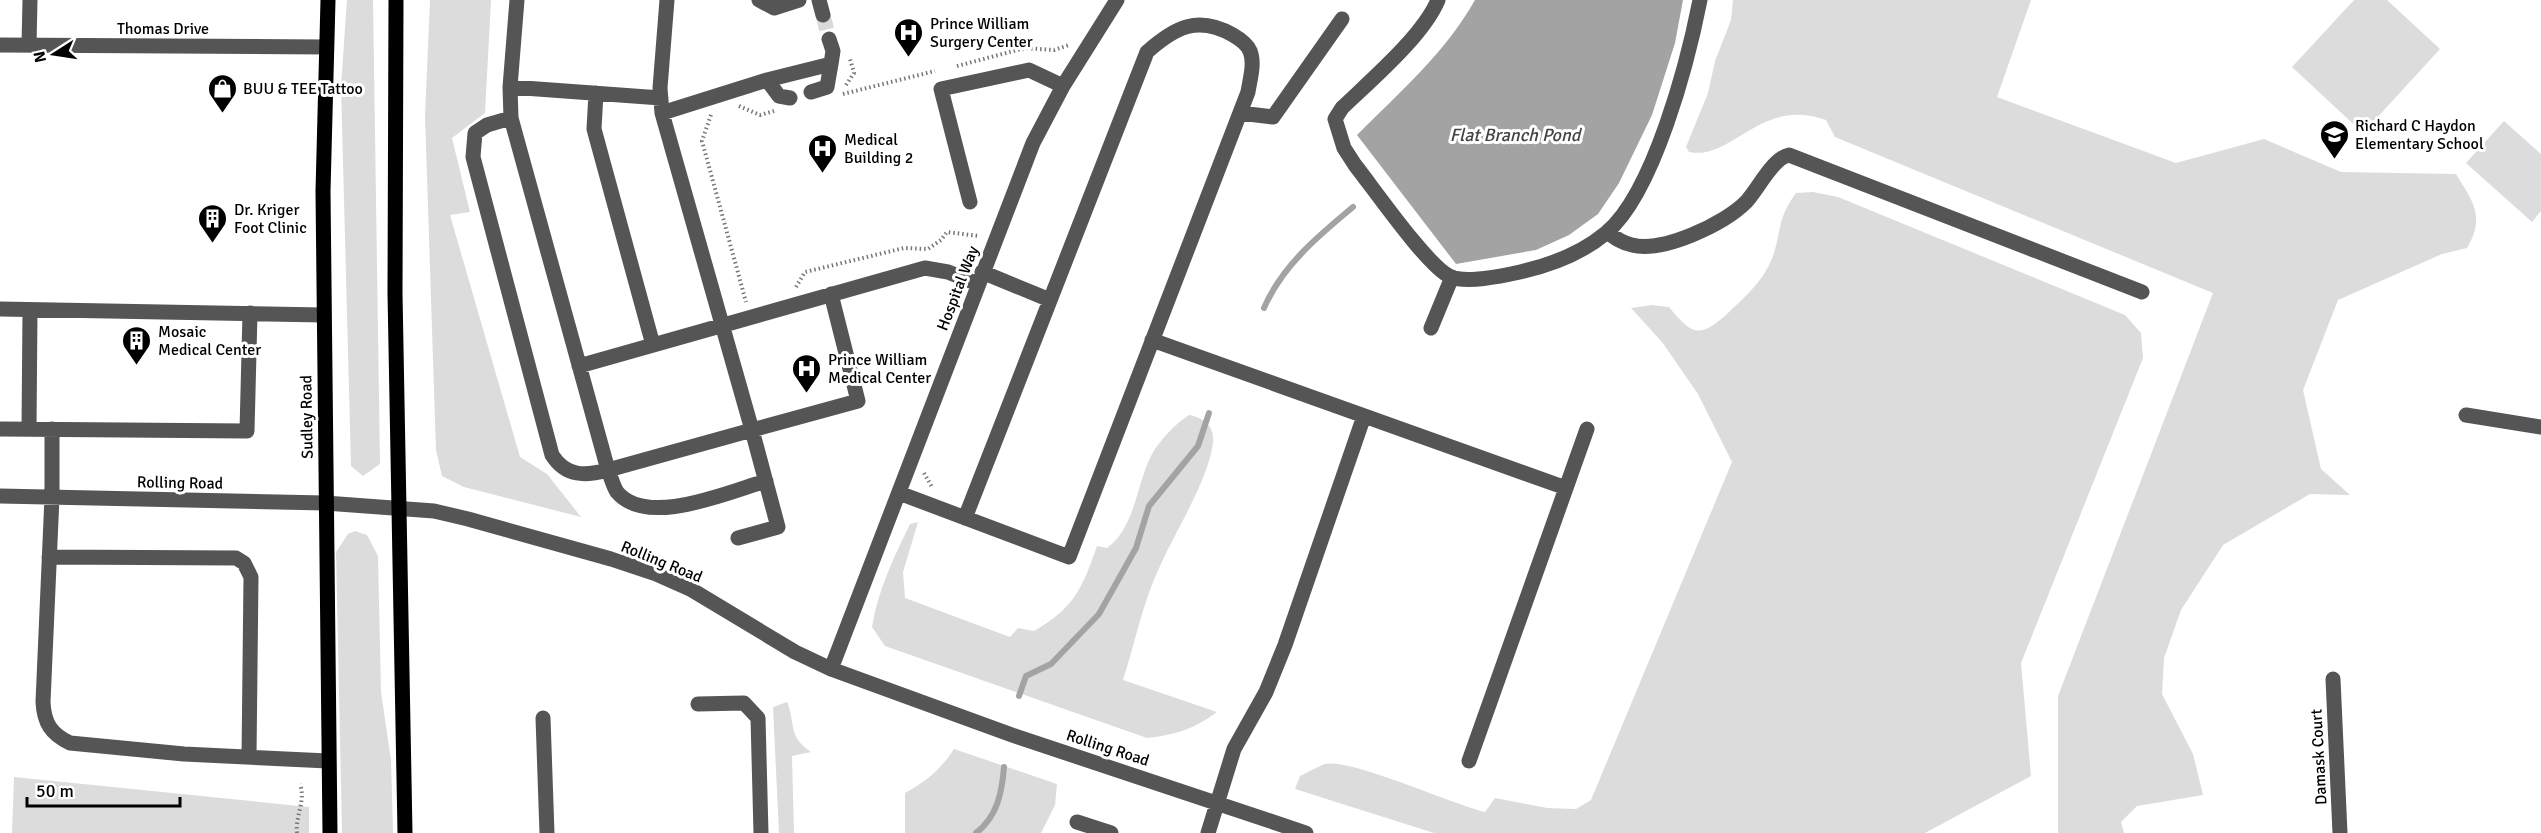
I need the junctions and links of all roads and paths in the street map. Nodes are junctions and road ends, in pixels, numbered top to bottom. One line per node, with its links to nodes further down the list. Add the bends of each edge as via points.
1 (30, 0): 15 (street)
2 (328, 0): 16 (main road, Sudley Road)
3 (396, 0): 66 (main road)
4 (517, 0): 22 (street)
5 (668, 0): 27 (street)
6 (759, 0): 7 (street, via 774,8)
7 (799, 0)
8 (1117, 0): 21 (street, Hospital Way)
9 (1438, 0): 36 (street, via 1416,32 1335,119 1344,148 1355,165 1432,262)
10 (1700, 0): 33 (street, via 1683,69 1654,156 1638,189)
11 (1342, 19): 30 (street, via 1273,117)
12 (829, 39): 17 (street)
13 (1070, 44): 18 (path, via 1054,50 1025,48)
14 (0, 45): 15 (street, Thomas Drive)
15 (29, 45): 16 (street, Thomas Drive)
16 (325, 47): 45 (main road, Sudley Road)
17 (831, 64): 20 (street); 23 (street, via 827,87)
18 (949, 68)
19 (938, 70): 25 (path)
20 (767, 80): 26 (street); 27 (street)
21 (1063, 86): 32 (street, via 1029,70 941,89); 34 (street, Hospital Way, via 1033,142)
22 (510, 87): 24 (street); 31 (street)
23 (811, 92)
24 (596, 93): 27 (street); 49 (street, via 594,129)
25 (838, 95)
26 (786, 103): 28 (path, via 760,115 737,105)
27 (661, 106): 46 (street)
28 (729, 107)
29 (713, 110): 41 (path, via 702,141 747,306)
30 (1240, 113): 40 (street, via 1253,62 1250,49 1241,40 1203,23 1164,37 1147,52); 48 (street)
31 (511, 118): 50 (street); 59 (street, via 475,133 473,157 552,455 559,466 585,476)
32 (970, 202)
33 (1607, 232): 36 (street, via 1576,254 1545,266 1488,278); 38 (street, via 1632,246 1651,247 1714,225 1746,202 1776,160 1789,155)
34 (994, 241): 35 (street, Hospital Way); 37 (path, via 947,232 928,249 904,248 804,272)
35 (980, 278): 39 (street, via 925,268); 40 (street); 62 (street, Hospital Way)
36 (1452, 278): 47 (street)
37 (794, 292)
38 (2142, 292)
39 (831, 294): 46 (street); 58 (street, via 858,401)
40 (1050, 300): 67 (street)
41 (756, 303)
42 (0, 309): 43 (street)
43 (30, 310): 44 (street); 55 (street)
44 (250, 313): 45 (street); 56 (street, via 247,431)
45 (323, 315): 65 (main road, Sudley Road)
46 (722, 325): 49 (street); 58 (street)
47 (1431, 328)
48 (1152, 340): 52 (street); 67 (street, via 1069,557)
49 (652, 345): 50 (street)
50 (579, 366): 59 (street)
51 (2466, 415): 53 (street)
52 (1364, 416): 61 (street); 78 (street, via 1285,645 1266,692 1234,749)
53 (2541, 427)
54 (0, 429): 55 (street)
55 (29, 429): 56 (street)
56 (52, 429): 64 (street)
57 (1587, 429): 61 (street)
58 (752, 430): 59 (street); 60 (street)
59 (608, 470): 60 (street, via 616,491 630,502 658,509)
60 (766, 481): 68 (street, via 778,527)
61 (1566, 488): 76 (street)
62 (898, 493): 67 (street); 70 (street, Hospital Way)
63 (0, 496): 64 (street, Rolling Road)
64 (52, 497): 65 (street, Rolling Road); 69 (street)
65 (325, 503): 66 (street, Rolling Road); 75 (main road, Sudley Road)
66 (399, 508): 70 (street, Rolling Road, via 468,519 656,574); 82 (main road)
67 (966, 518)
68 (738, 538)
69 (49, 557): 74 (street, via 43,702 49,728 58,737 70,743); 74 (street, via 236,558 244,562 251,577)
70 (831, 669): 78 (street, Rolling Road, via 1012,735)
71 (2333, 679): 88 (street, Damask Court)
72 (698, 704): 84 (street, via 744,704 758,718)
73 (543, 718): 83 (street)
74 (249, 757): 75 (street)
75 (328, 761): 81 (main road, Sudley Road)
76 (1468, 761)
77 (300, 784): 80 (path, via 302,808)
78 (1218, 803): 86 (street); 87 (street, Rolling Road)
79 (1077, 822): 85 (street)
80 (297, 833)
81 (330, 833)
82 (405, 833)
83 (547, 833)
84 (761, 833)
85 (1110, 833)
86 (1208, 833)
87 (1306, 833)
88 (2340, 833)

